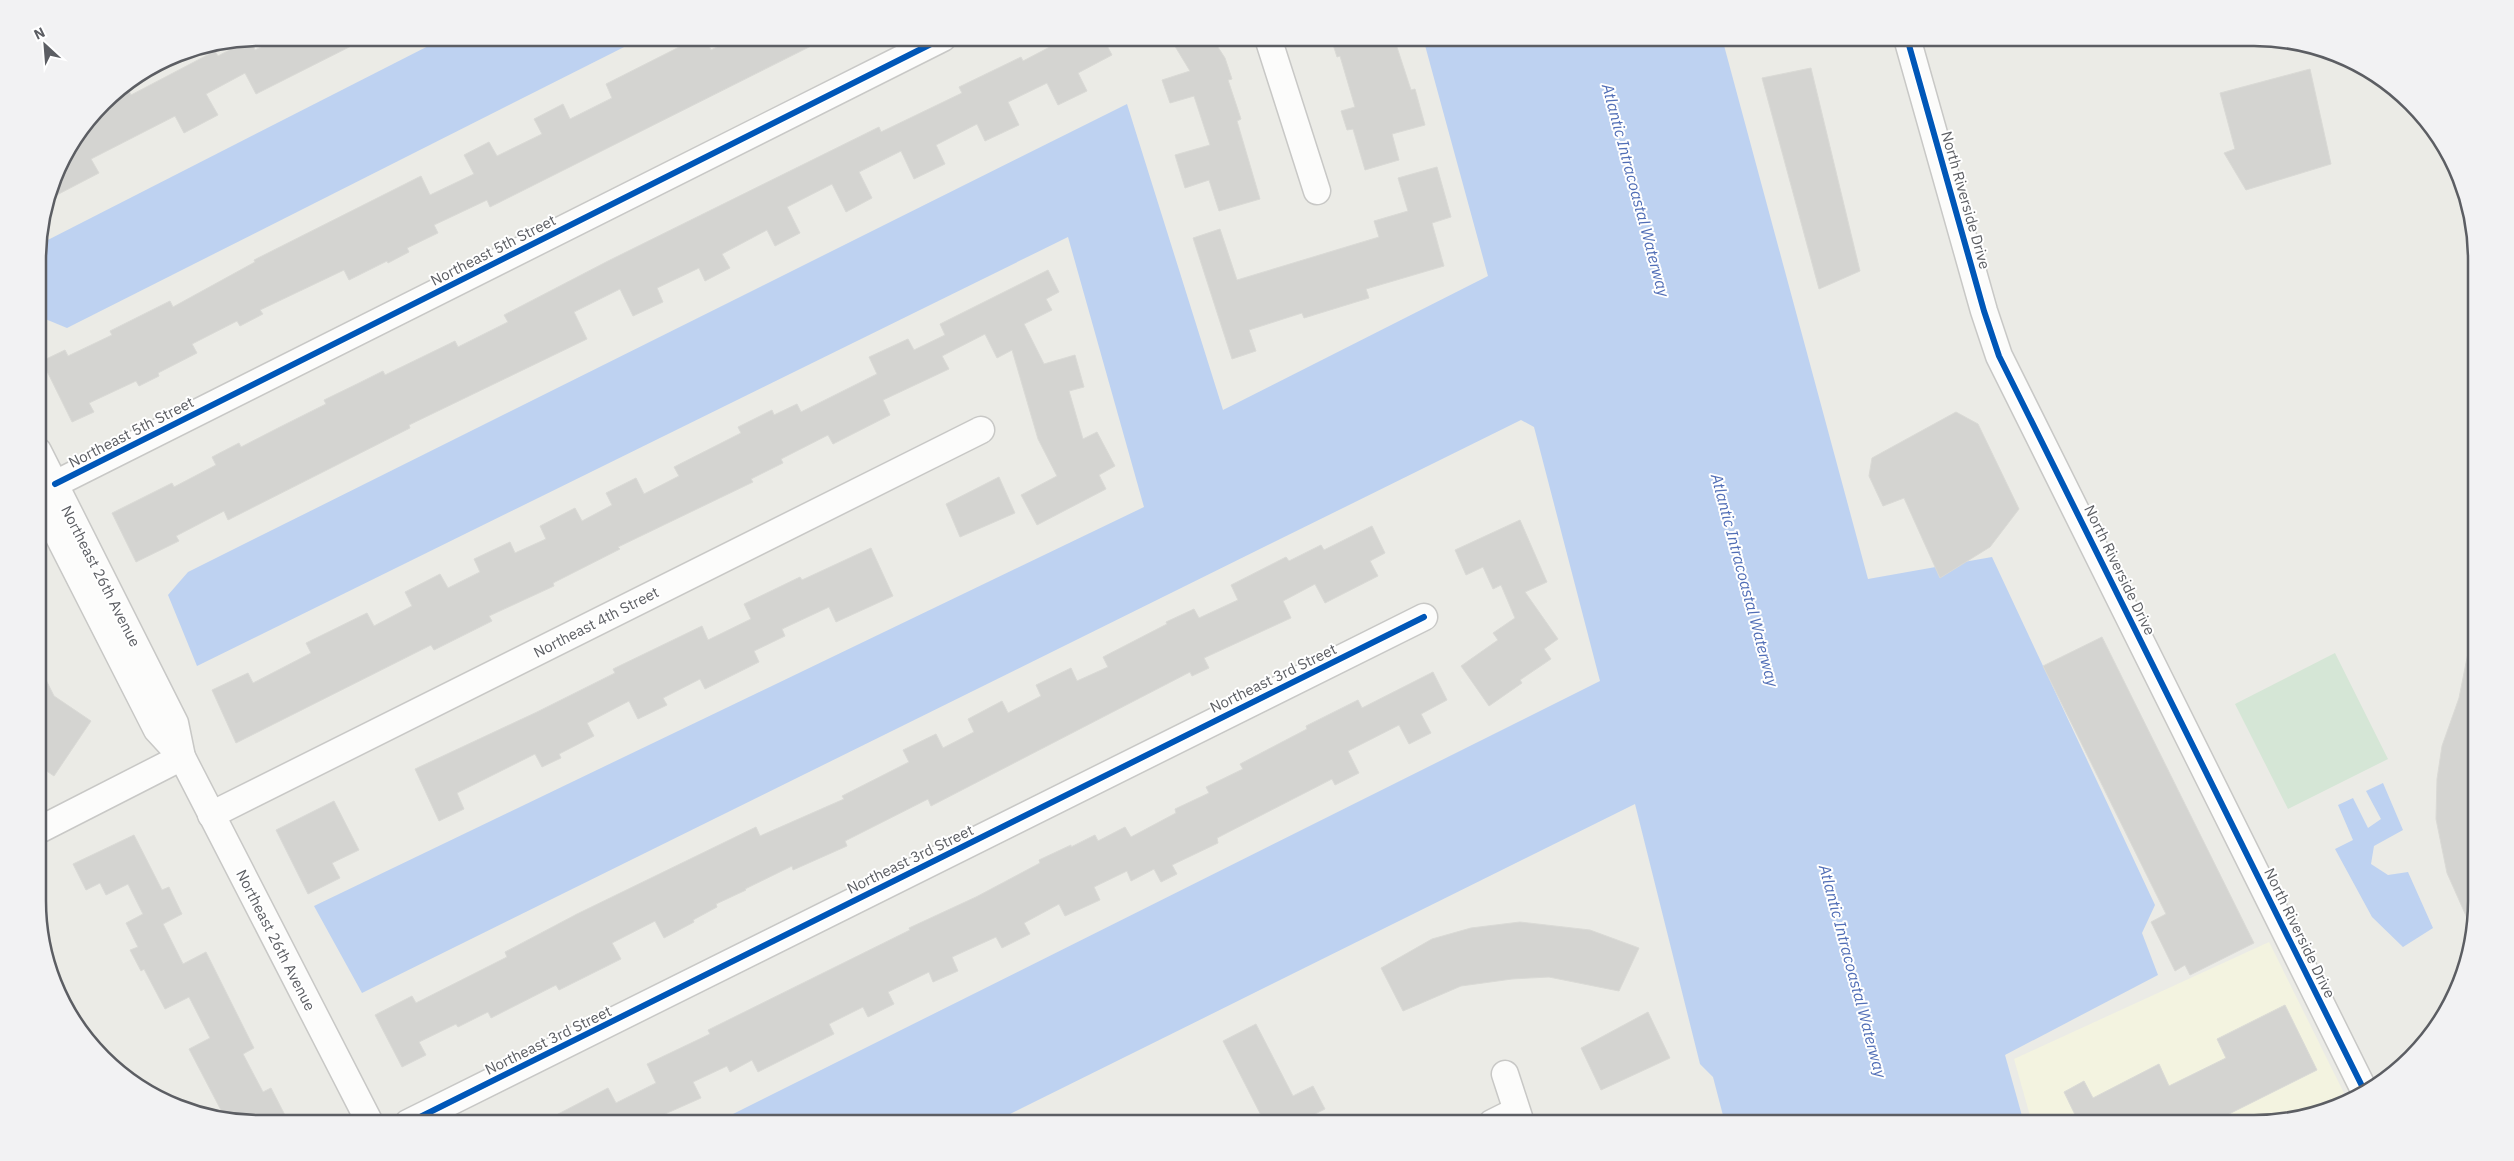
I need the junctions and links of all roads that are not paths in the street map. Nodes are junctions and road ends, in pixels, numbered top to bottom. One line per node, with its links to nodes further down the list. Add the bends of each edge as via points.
1 (926, 46): 6 (street, Northeast 5th Street)
2 (1271, 46): 4 (street)
3 (1909, 46): 12 (street, North Riverside Drive, via 1999,356)
4 (1317, 191)
5 (981, 430): 9 (street, Northeast 4th Street)
6 (47, 491): 8 (street, Northeast 26th Avenue, via 175,723)
7 (1424, 617): 14 (street, Northeast 3rd Street)
8 (182, 757): 9 (street, Northeast 26th Avenue); 10 (street)
9 (211, 815): 13 (street, Northeast 26th Avenue)
10 (46, 826)
11 (1504, 1074): 15 (street)
12 (2362, 1086)
13 (365, 1115)
14 (426, 1115)
15 (1518, 1115)

